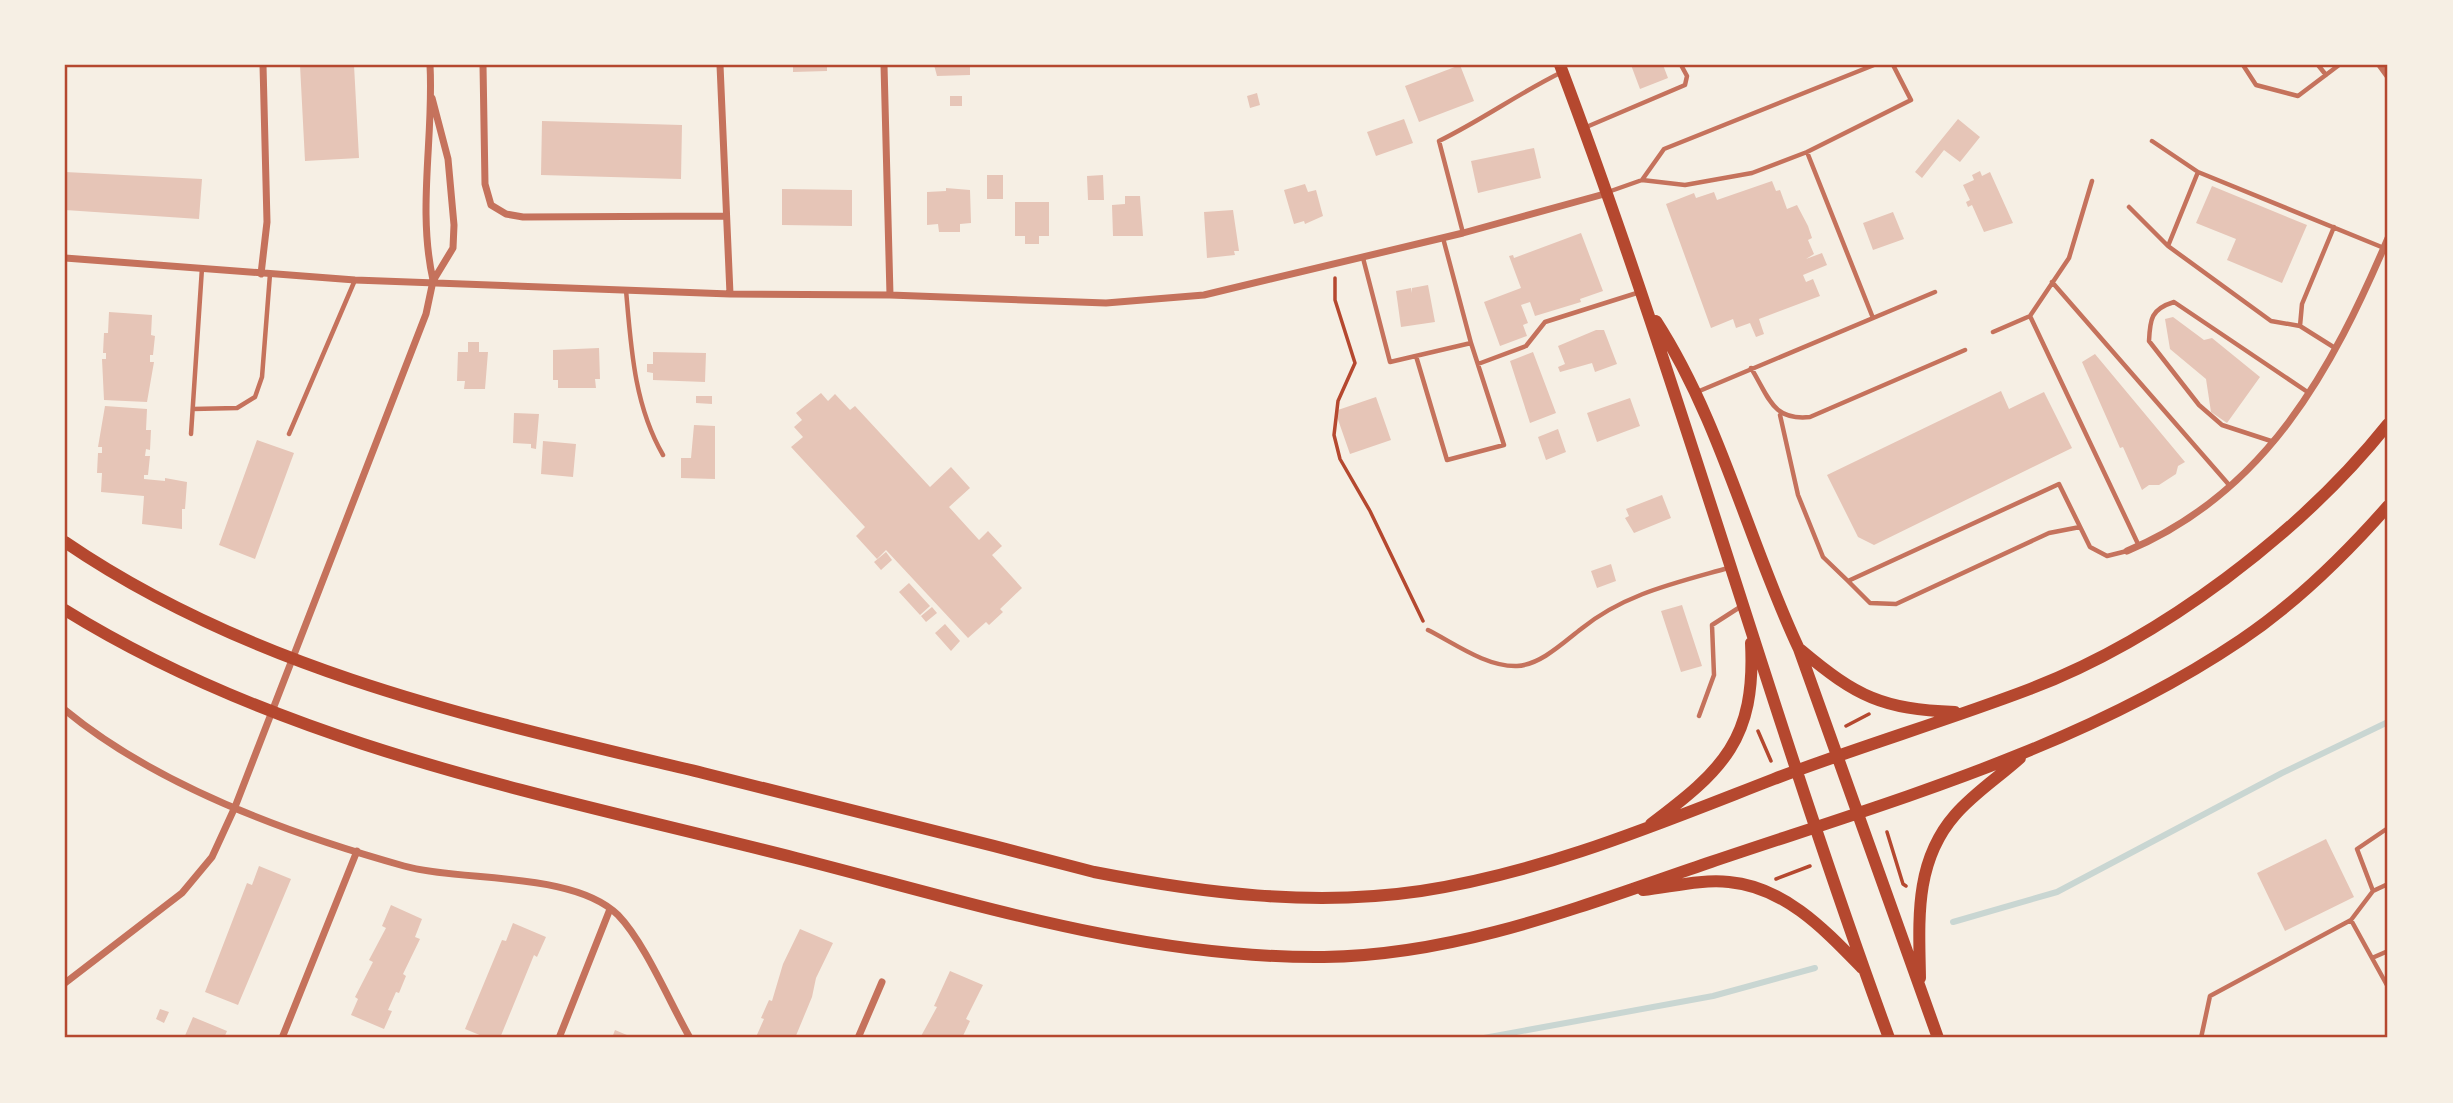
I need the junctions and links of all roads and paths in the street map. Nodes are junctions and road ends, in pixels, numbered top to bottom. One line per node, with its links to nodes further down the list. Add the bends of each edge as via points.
1 (263, 65): 36 (street)
2 (430, 65): 16 (street)
3 (483, 65): 25 (street, via 485,184 491,205 506,214 547,217)
4 (720, 65): 25 (street)
5 (884, 65): 44 (street)
6 (1683, 65): 17 (lane, via 1685,85)
7 (1874, 65): 21 (lane, via 1664,149)
8 (1893, 65): 19 (lane, via 1911,100)
9 (2243, 65): 14 (lane, via 2256,85 2298,96)
10 (2318, 65): 14 (lane)
11 (2339, 65): 14 (lane)
12 (2380, 65): 15 (street)
13 (1561, 68): 17 (main road); 27 (lane, via 1486,119 1439,141)
14 (2326, 75)
15 (2388, 76)
16 (432, 98): 38 (street, via 426,251); 38 (street, via 448,159 454,225 453,248)
17 (1584, 128): 23 (main road)
18 (2152, 141): 20 (lane)
19 (1807, 152): 21 (lane, via 1752,173 1685,186); 47 (lane)
20 (2198, 172): 26 (lane); 30 (lane)
21 (1642, 180): 23 (lane)
22 (2092, 181): 39 (lane, via 2069,258)
23 (1608, 192): 27 (street); 41 (main road)
24 (2129, 207): 30 (lane)
25 (726, 216): 43 (street)
26 (2334, 227): 31 (lane); 48 (lane, via 2302,304)
27 (1463, 233): 28 (street)
28 (1443, 238): 33 (street); 50 (lane)
29 (2388, 239): 31 (street)
30 (2168, 246): 48 (lane, via 2271,321)
31 (2384, 248): 51 (street)
32 (65, 258): 35 (street)
33 (1363, 258): 34 (street); 53 (lane, via 1390,362)
34 (1335, 265): 44 (street, via 1168,300 1106,303); 76 (path, via 1335,300 1355,363 1338,401 1334,435 1340,459)
35 (202, 268): 36 (street); 58 (lane)
36 (266, 274): 37 (street); 58 (lane, via 262,377 255,397 237,408)
37 (355, 280): 38 (street); 62 (lane)
38 (433, 281): 40 (street); 78 (street, via 426,313)
39 (2052, 282): 46 (lane); 65 (lane)
40 (626, 289): 43 (street); 64 (lane, via 636,378 649,432)
41 (1641, 291): 45 (main road); 54 (lane, via 1545,322 1526,346)
42 (1935, 292): 47 (lane)
43 (730, 294): 44 (street)
44 (890, 295)
45 (1646, 306): 56 (main road); 71 (main road)
46 (2030, 316): 49 (lane); 69 (lane)
47 (1874, 318): 55 (lane)
48 (2300, 326): 51 (lane)
49 (1993, 332)
50 (1471, 343): 53 (lane); 54 (lane)
51 (2337, 349): 57 (street)
52 (1965, 350): 59 (lane, via 1810,417)
53 (1416, 356): 54 (lane, via 1447,460 1504,445)
54 (1478, 365)
55 (1751, 368): 56 (lane); 59 (lane)
56 (1696, 393): 77 (main road)
57 (2310, 394): 63 (street); 63 (lane, via 2174,302 2158,307 2151,317 2149,341 2199,405 2222,425)
58 (193, 409): 61 (lane)
59 (1780, 415): 72 (lane, via 1798,495 1823,557)
60 (2388, 424): 80 (main road, via 2301,517 2256,556 2185,605 2086,664)
61 (191, 434)
62 (289, 434)
63 (2275, 442): 65 (street)
64 (663, 455)
65 (2230, 486): 69 (street, via 2182,524)
66 (2388, 506): 88 (main road, via 2328,571 2242,640)
67 (2080, 527): 70 (lane, via 2090,547 2107,556); 72 (lane, via 2049,533 1896,604 1870,603); 72 (lane, via 2059,484)
68 (65, 542): 78 (main road, via 179,607)
69 (2139, 546): 70 (street)
70 (2127, 551)
71 (1732, 567): 73 (main road); 76 (lane, via 1628,598 1547,654 1519,666 1492,662)
72 (1848, 581)
73 (1744, 604): 75 (main road); 83 (lane, via 1712,625 1714,675)
74 (65, 610): 81 (main road, via 171,670)
75 (1749, 622): 91 (main road); 97 (main road, via 1751,688 1737,737 1708,780)
76 (1428, 630)
77 (1799, 649): 80 (main road, via 1832,676 1875,700 1918,710); 89 (main road)
78 (292, 660): 81 (street); 97 (main road, via 390,694 616,754 1094,872 1185,888 1280,897 1418,891 1489,878)
79 (65, 710): 92 (street, via 137,761)
80 (1962, 712): 89 (main road)
81 (271, 714): 92 (street); 106 (main road, via 375,748 578,803 1051,922 1182,948 1324,957 1423,949 1530,924)
82 (1869, 714): 85 (path, via 1845,724)
83 (1699, 716)
84 (1755, 729): 87 (path)
85 (1849, 734)
86 (1770, 739): 87 (path)
87 (1763, 741): 90 (path)
88 (2026, 754): 93 (main road); 115 (main road, via 1970,799 1938,839 1920,891)
89 (1838, 757): 91 (main road); 93 (main road)
90 (1771, 761)
91 (1797, 771): 94 (main road); 97 (main road)
92 (235, 807): 98 (street); 113 (street, via 212,857 181,893)
93 (1858, 811): 94 (main road); 115 (main road)
94 (1814, 827): 106 (main road); 111 (main road)
95 (2388, 828): 105 (lane, via 2357,849)
96 (1887, 832): 104 (path, via 1903,884)
97 (1638, 834)
98 (358, 851): 107 (street, via 406,867 566,891); 116 (street)
99 (1801, 862): 101 (path)
100 (1810, 866): 101 (path)
101 (1803, 868): 102 (path)
102 (1771, 881)
103 (2388, 884): 105 (lane)
104 (1908, 887)
105 (2373, 891): 108 (lane)
106 (1619, 893): 111 (main road, via 1718,882 1752,887 1815,921)
107 (610, 909): 117 (street); 118 (street, via 647,959)
108 (2351, 920): 110 (lane); 122 (lane, via 2210,996)
109 (2388, 951): 110 (lane)
110 (2372, 958): 114 (lane)
111 (1865, 971): 120 (main road)
112 (882, 982): 119 (street)
113 (65, 983)
114 (2388, 987)
115 (1921, 992): 121 (main road)
116 (282, 1038)
117 (559, 1038)
118 (690, 1038)
119 (858, 1038)
120 (1889, 1038)
121 (1938, 1038)
122 (2201, 1038)

